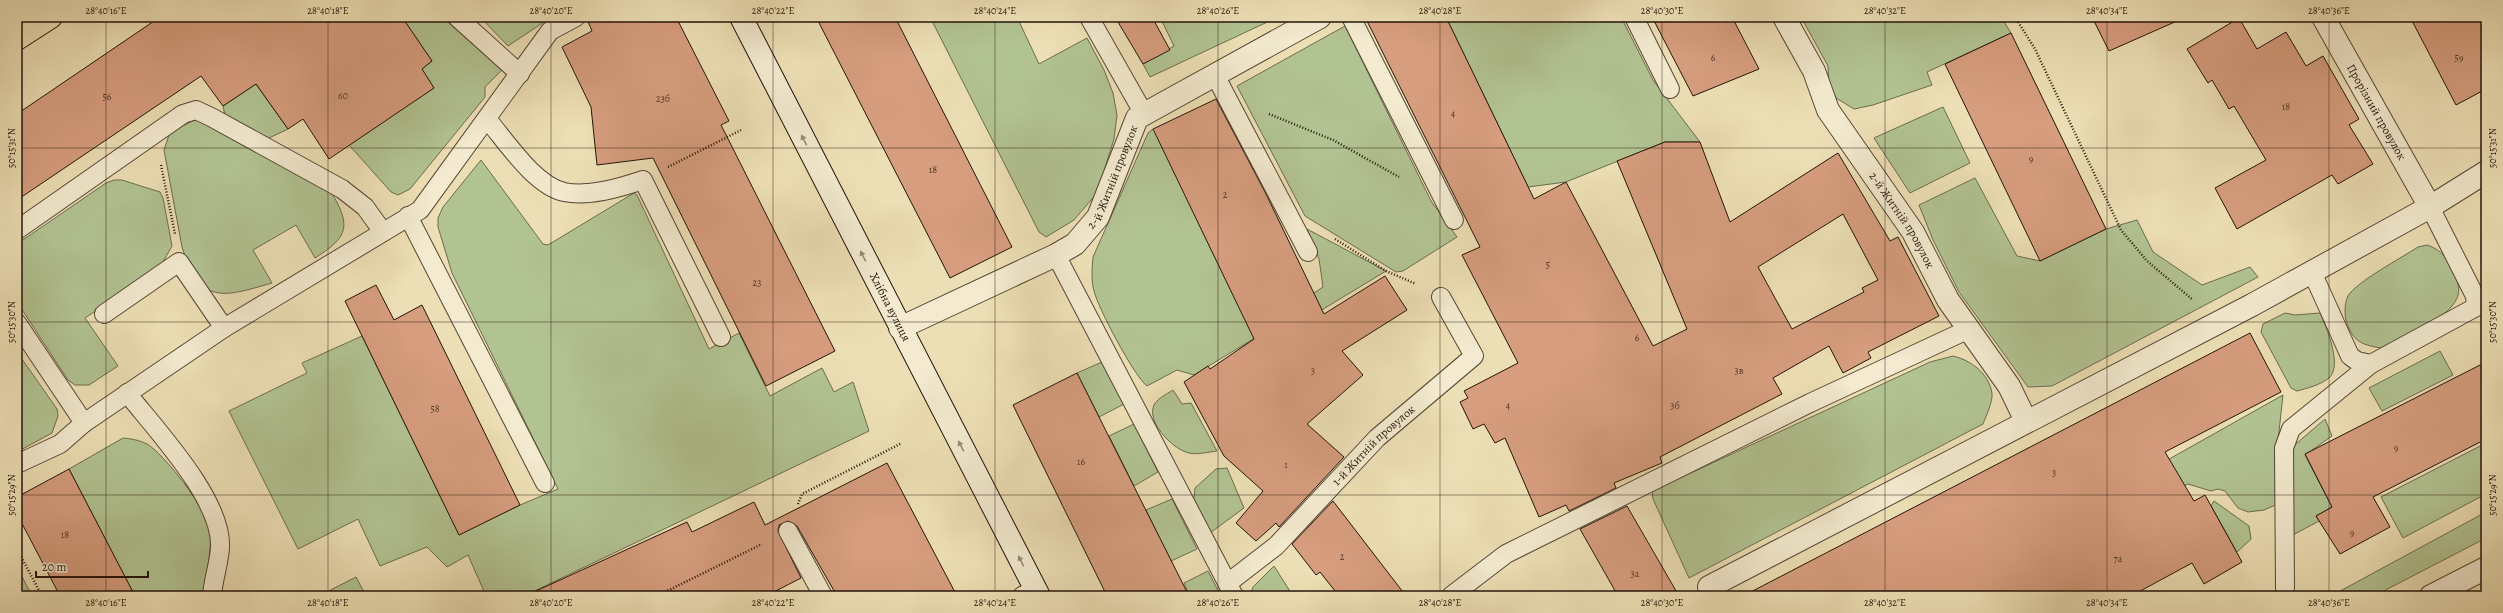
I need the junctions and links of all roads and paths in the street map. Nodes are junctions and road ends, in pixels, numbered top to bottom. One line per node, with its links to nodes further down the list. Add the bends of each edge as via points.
1 (51, 17): 12 (main road)
2 (458, 17): 13 (lane)
3 (741, 17): 38 (street, Хлібна вулиця, one-way to 3)
4 (1089, 17): 17 (lane)
5 (1320, 17): 14 (street, 2-й Житній провулок)
6 (1351, 17): 24 (lane)
7 (1634, 17): 15 (lane)
8 (1784, 17): 39 (street, 2-й Житній провулок, via 1814,70 1828,110 1913,232 1948,300)
9 (2015, 17): 35 (path, via 2035,49 2121,230 2146,261 2188,297)
10 (2323, 17): 23 (street, Прорізний провулок)
11 (568, 19): 13 (lane, via 550,31)
12 (17, 39)
13 (520, 74): 18 (lane)
14 (1215, 75): 16 (lane); 17 (street, 2-й Житній провулок)
15 (1670, 89)
16 (1228, 97): 24 (path, via 1332,140); 29 (lane)
17 (1144, 114): 30 (street, 2-й Житній провулок, via 1137,118 1098,217 1075,244)
18 (487, 119): 22 (lane, via 536,177 564,192 598,192); 25 (lane, via 420,210)
19 (159, 130): 26 (lane); 27 (lane, via 183,114 196,110 342,189 365,207); 31 (path, via 159,152)
20 (741, 130): 22 (path)
21 (2486, 172): 23 (street)
22 (643, 180): 40 (lane)
23 (2430, 207): 32 (street); 41 (lane, via 2476,296 2476,307)
24 (1450, 212)
25 (408, 216): 27 (lane); 46 (lane)
26 (17, 230)
27 (383, 232): 37 (lane)
28 (1332, 238): 33 (path, via 1386,271)
29 (1308, 252)
30 (1056, 255): 38 (street, 2-й Житній провулок); 52 (lane)
31 (179, 262): 34 (lane); 37 (lane)
32 (2312, 272): 35 (street); 41 (lane, via 2350,356 2357,361)
33 (1441, 297): 52 (lane, 1-й Житній провулок, via 1474,356 1377,438)
34 (104, 314)
35 (2224, 319): 43 (street)
36 (17, 323): 44 (lane)
37 (224, 328): 42 (lane)
38 (900, 328): 53 (street, Хлібна вулиця, one-way to 38)
39 (1967, 330): 43 (street, 2-й Житній провулок, via 2009,386); 57 (lane, via 1810,403 1506,554)
40 (721, 337)
41 (2371, 364): 51 (lane, via 2291,430 2284,448)
42 (127, 393): 44 (lane); 55 (lane, via 188,471 218,525 220,547)
43 (2026, 421): 50 (street)
44 (84, 423): 45 (lane, via 60,444)
45 (17, 464)
46 (545, 482)
47 (788, 531): 56 (lane)
48 (17, 549): 54 (path)
49 (2486, 568): 58 (street)
50 (1710, 587)
51 (2285, 589)
52 (1231, 590)
53 (1032, 594)
54 (42, 596)
55 (212, 596)
56 (823, 596)
57 (1451, 596)
58 (2431, 596)

